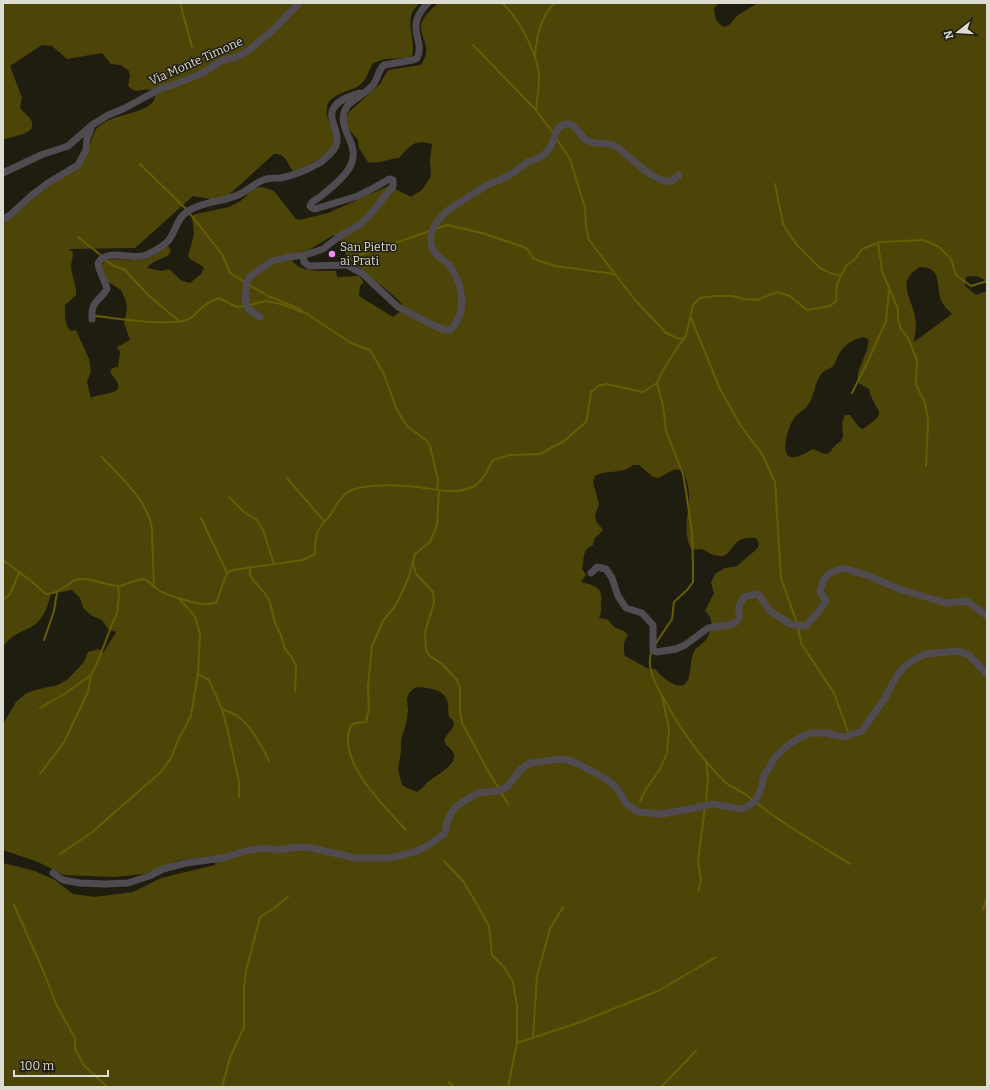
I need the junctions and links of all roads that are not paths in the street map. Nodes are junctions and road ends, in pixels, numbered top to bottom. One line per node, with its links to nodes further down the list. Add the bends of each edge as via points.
1 (300, 3): 4 (street, Via Monte Timone, via 273,30 237,58 223,60 201,74 160,89)
2 (428, 3): 3 (street, via 416,22 418,56 413,60 384,65 380,68 375,83)
3 (365, 92): 8 (street, via 348,105 343,114 343,124 349,138 353,160 342,176 320,198 311,202 310,206 315,208 358,196 389,178 393,180 393,186 359,225 324,249); 10 (street, via 353,95 333,108 332,116 338,142 321,162 304,171 282,178 268,179 240,194 190,210 180,217 169,240 158,250 142,256 111,255 101,258 98,263 99,271 107,289 94,304)
4 (92, 125): 5 (street, Via Monte Timone, via 68,146 41,155); 7 (street, via 86,150 78,165 48,183)
5 (3, 173)
6 (679, 175): 8 (street, via 672,181 663,181 614,146 590,142 571,125 559,128 552,146 544,154 455,205 440,218 432,230 430,237 433,248 452,269 462,299 462,309 450,330 425,322 398,307 355,269 345,265 309,266 304,262)
7 (3, 219)
8 (305, 255): 9 (street, via 272,261 246,281 246,304)
9 (260, 317)
10 (92, 319)
11 (591, 573): 12 (street, via 597,568 606,569 626,608 642,613 653,625 653,650 657,652 686,645 708,628 733,624 739,619 739,606 744,597 758,594 770,611 792,625 806,626 826,601 820,592 823,580 830,573 844,568 946,603 967,601)
12 (987, 616)
13 (987, 674): 14 (street, via 969,655 957,651 926,654 916,659 905,666 896,677 862,731 844,737 812,733 786,746 774,758 764,775 755,802 740,809 714,804 662,814 639,812 626,803 616,787 606,779 581,765 559,759 530,763 507,787 498,791 477,793 453,810 445,833 426,847 398,856 356,858 311,848 266,848 186,863 128,883 80,883 63,880)
14 (53, 873)

